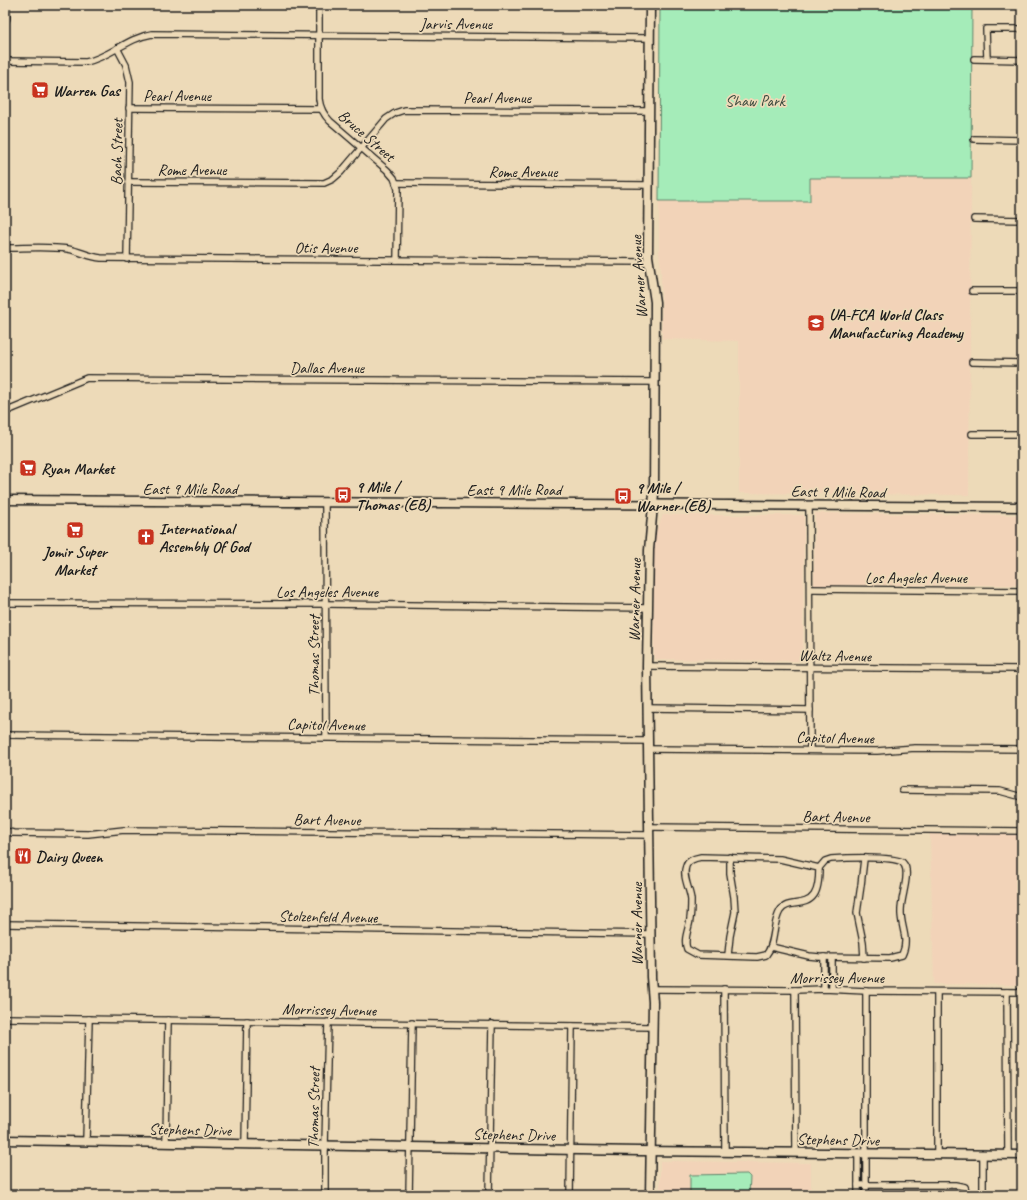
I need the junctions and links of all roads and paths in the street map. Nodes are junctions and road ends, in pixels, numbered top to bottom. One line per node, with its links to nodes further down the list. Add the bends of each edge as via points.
1 (5, 5): 4 (street)
2 (319, 5): 6 (street, Bruce Street)
3 (650, 5): 7 (street, Warner Avenue)
4 (5, 19)
5 (1022, 29): 10 (street, via 986,28)
6 (319, 35): 7 (street, Jarvis Avenue); 8 (street, Jarvis Avenue, via 152,34 132,39); 14 (street, Bruce Street)
7 (649, 38): 15 (street, Warner Avenue)
8 (117, 48): 12 (street, Jarvis Avenue, via 86,62); 13 (street, Bach Street, via 128,71)
9 (974, 59): 10 (street)
10 (987, 59): 11 (street)
11 (1022, 60)
12 (5, 61)
13 (129, 108): 14 (street, Pearl Avenue); 19 (street, Bach Street)
14 (321, 109): 18 (street, Bruce Street, via 330,121)
15 (649, 111): 18 (street, Pearl Avenue, via 404,110 386,119); 21 (street, Warner Avenue)
16 (974, 139): 17 (street)
17 (1022, 140)
18 (361, 148): 19 (street, Rome Avenue, via 337,176 324,183); 20 (street, Bruce Street, via 391,174)
19 (128, 182): 25 (street, Bach Street)
20 (396, 184): 21 (street, Rome Avenue); 26 (street, Bruce Street)
21 (648, 185): 27 (street, Warner Avenue)
22 (974, 219): 23 (street)
23 (1022, 220)
24 (5, 248): 25 (street, Otis Avenue, via 61,248 95,258)
25 (127, 259): 26 (street, Otis Avenue)
26 (397, 260): 27 (street, Otis Avenue)
27 (649, 262): 32 (street, Warner Avenue, via 655,302)
28 (972, 291): 29 (street)
29 (1022, 292)
30 (972, 362): 31 (street)
31 (1022, 363)
32 (655, 382): 33 (street, Dallas Avenue, via 87,378); 38 (street, Warner Avenue)
33 (5, 412)
34 (972, 434): 35 (street)
35 (1022, 434)
36 (5, 500): 37 (street, East 9 Mile Road)
37 (325, 502): 38 (street, East 9 Mile Road); 44 (street, Thomas Street)
38 (653, 504): 39 (street, East 9 Mile Road); 45 (street, Warner Avenue, via 649,550)
39 (809, 505): 40 (street, East 9 Mile Road); 41 (street)
40 (1022, 507)
41 (810, 590): 42 (street, Los Angeles Avenue); 47 (street)
42 (1022, 591)
43 (5, 603): 44 (street, Los Angeles Avenue)
44 (326, 604): 45 (street, Los Angeles Avenue); 52 (street, Thomas Street)
45 (649, 608): 46 (street, Warner Avenue)
46 (647, 666): 47 (street, Waltz Avenue); 49 (street, Warner Avenue)
47 (810, 668): 48 (street, Waltz Avenue); 50 (street)
48 (1022, 669)
49 (647, 708): 50 (street); 53 (street, Warner Avenue)
50 (810, 710): 55 (street)
51 (5, 735): 52 (street, Capitol Avenue)
52 (326, 737): 53 (street, Capitol Avenue)
53 (648, 745): 55 (street, Capitol Avenue); 59 (street, Warner Avenue)
54 (1022, 749): 55 (street, Capitol Avenue)
55 (810, 750)
56 (902, 790): 57 (street, via 1000,791)
57 (1022, 797)
58 (5, 831): 59 (street, Bart Avenue, via 73,834 124,830)
59 (650, 831): 60 (street, Bart Avenue); 65 (street, Warner Avenue)
60 (1022, 831)
61 (730, 857): 63 (street, via 780,859); 67 (street, via 735,908); 67 (street, via 701,857 690,860 686,865 691,898 686,949 698,955)
62 (864, 859): 63 (street, via 831,859); 70 (street, via 857,912); 70 (street, via 902,863 907,874 900,909 906,940 902,954 890,958)
63 (819, 868): 66 (street, via 814,895 804,903 785,905 778,914)
64 (5, 924): 65 (street, Stolzenfeld Avenue)
65 (650, 934): 71 (street, Warner Avenue)
66 (771, 947): 67 (street, via 769,952 757,957); 68 (street)
67 (728, 955)
68 (824, 957): 69 (street); 72 (street)
69 (832, 958): 70 (street); 73 (street)
70 (864, 958)
71 (652, 989): 74 (street, Morrissey Avenue); 88 (street, Warner Avenue)
72 (824, 989): 73 (street, Morrissey Avenue); 75 (street, Morrissey Avenue)
73 (832, 989): 76 (street, Morrissey Avenue)
74 (724, 990): 75 (street, Morrissey Avenue); 98 (street)
75 (795, 990): 99 (street)
76 (866, 991): 77 (street, Morrissey Avenue); 100 (street)
77 (937, 992): 78 (street, Morrissey Avenue); 101 (street)
78 (1007, 992): 79 (street, Morrissey Avenue); 103 (street)
79 (1022, 992)
80 (5, 1018): 81 (street, Morrissey Avenue)
81 (89, 1019): 82 (street, Morrissey Avenue); 90 (street)
82 (168, 1020): 83 (street, Morrissey Avenue); 91 (street)
83 (247, 1021): 84 (street, Morrissey Avenue); 92 (street)
84 (328, 1022): 85 (street, Morrissey Avenue); 93 (street, Thomas Street)
85 (412, 1023): 86 (street, Morrissey Avenue); 94 (street)
86 (492, 1024): 87 (street, Morrissey Avenue); 95 (street)
87 (572, 1026): 88 (street, Morrissey Avenue); 96 (street)
88 (652, 1026): 97 (street, Warner Avenue)
89 (5, 1140): 90 (street, Stephens Drive)
90 (86, 1141): 91 (street, Stephens Drive)
91 (166, 1143): 92 (street, Stephens Drive)
92 (245, 1144): 93 (street, Stephens Drive)
93 (324, 1145): 94 (street, Stephens Drive); 107 (street, Thomas Street)
94 (410, 1147): 95 (street, Stephens Drive); 108 (street)
95 (490, 1148): 96 (street, Stephens Drive); 109 (street)
96 (570, 1150): 97 (street, Stephens Drive); 110 (street)
97 (650, 1151): 98 (street, Stephens Drive); 111 (street, Warner Avenue)
98 (725, 1152): 99 (street, Stephens Drive)
99 (796, 1152): 100 (street, Stephens Drive)
100 (862, 1153): 101 (street, Stephens Drive); 105 (street); 106 (street)
101 (937, 1154): 102 (street, Stephens Drive)
102 (983, 1154): 103 (street, Stephens Drive); 115 (street)
103 (1008, 1155): 104 (street, Stephens Drive)
104 (1022, 1155)
105 (858, 1185): 106 (street); 112 (street)
106 (866, 1185): 113 (street); 114 (street, via 955,1185 965,1187)
107 (325, 1195)
108 (409, 1195)
109 (489, 1195)
110 (570, 1195)
111 (650, 1195)
112 (858, 1195)
113 (866, 1195)
114 (968, 1195)
115 (983, 1195)

